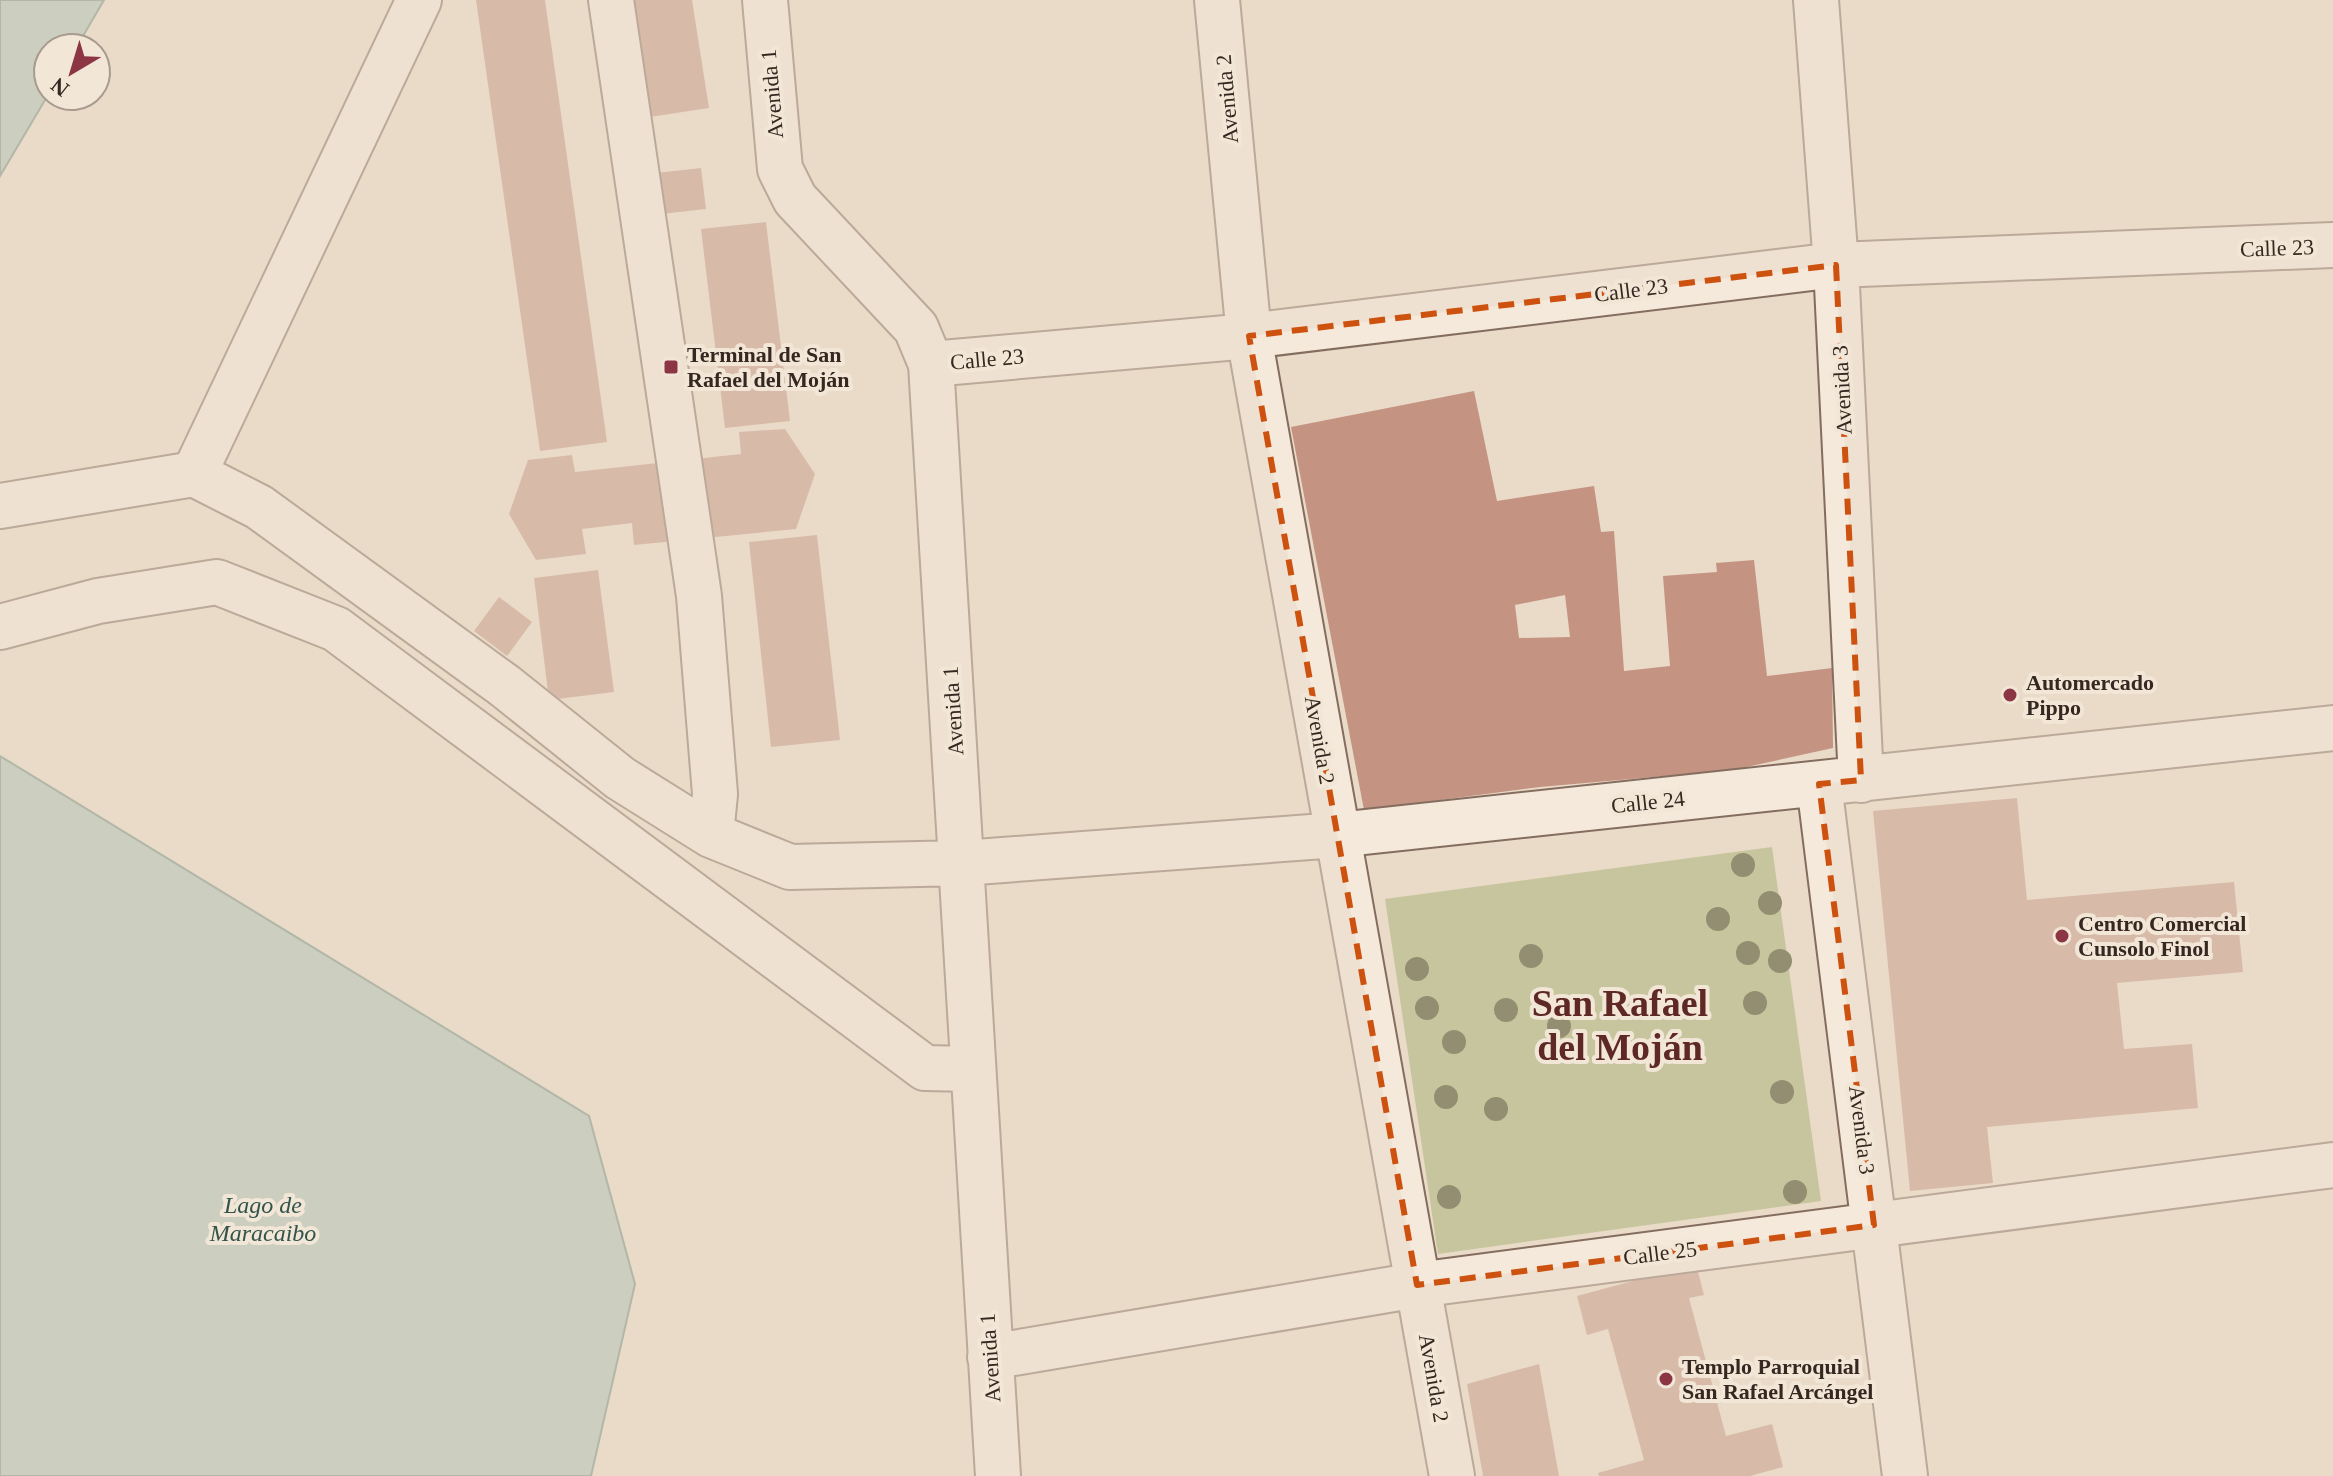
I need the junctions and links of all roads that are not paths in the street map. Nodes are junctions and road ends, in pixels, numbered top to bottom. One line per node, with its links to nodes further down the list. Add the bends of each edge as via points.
1 (419, 0): 10 (street)
2 (611, 0): 15 (street, via 699,596 715,794)
3 (765, 0): 9 (street, Avenida 1, via 780,169 795,199 916,328)
4 (1217, 0): 8 (street, Avenida 2)
5 (1816, 0): 7 (street, Avenida 3)
6 (2333, 245): 7 (street, Calle 23)
7 (1836, 265): 8 (street, Calle 23); 14 (street, Avenida 3)
8 (1249, 336): 9 (street, Calle 23); 16 (street, Avenida 2)
9 (931, 364): 17 (street, Avenida 1)
10 (194, 474): 11 (street); 15 (street, Calle 24, via 259,507 505,686 620,778)
11 (0, 506)
12 (0, 627): 18 (street, via 98,601 217,582 336,629 925,1068)
13 (2333, 728): 14 (street, Calle 24)
14 (1840, 782): 16 (street, Calle 24); 20 (street, Avenida 3)
15 (711, 835): 17 (street, Calle 24, via 790,867)
16 (1337, 835): 17 (street, Calle 24); 21 (street, Avenida 2)
17 (963, 863): 18 (street, Avenida 1)
18 (971, 1069): 22 (street, Avenida 1)
19 (2333, 1165): 20 (street, Calle 25)
20 (1874, 1225): 21 (street, Calle 25); 25 (street, Avenida 3)
21 (1417, 1285): 22 (street, Calle 25); 24 (street, Avenida 2)
22 (990, 1357): 23 (street, Avenida 1)
23 (998, 1476)
24 (1452, 1476)
25 (1905, 1476)

